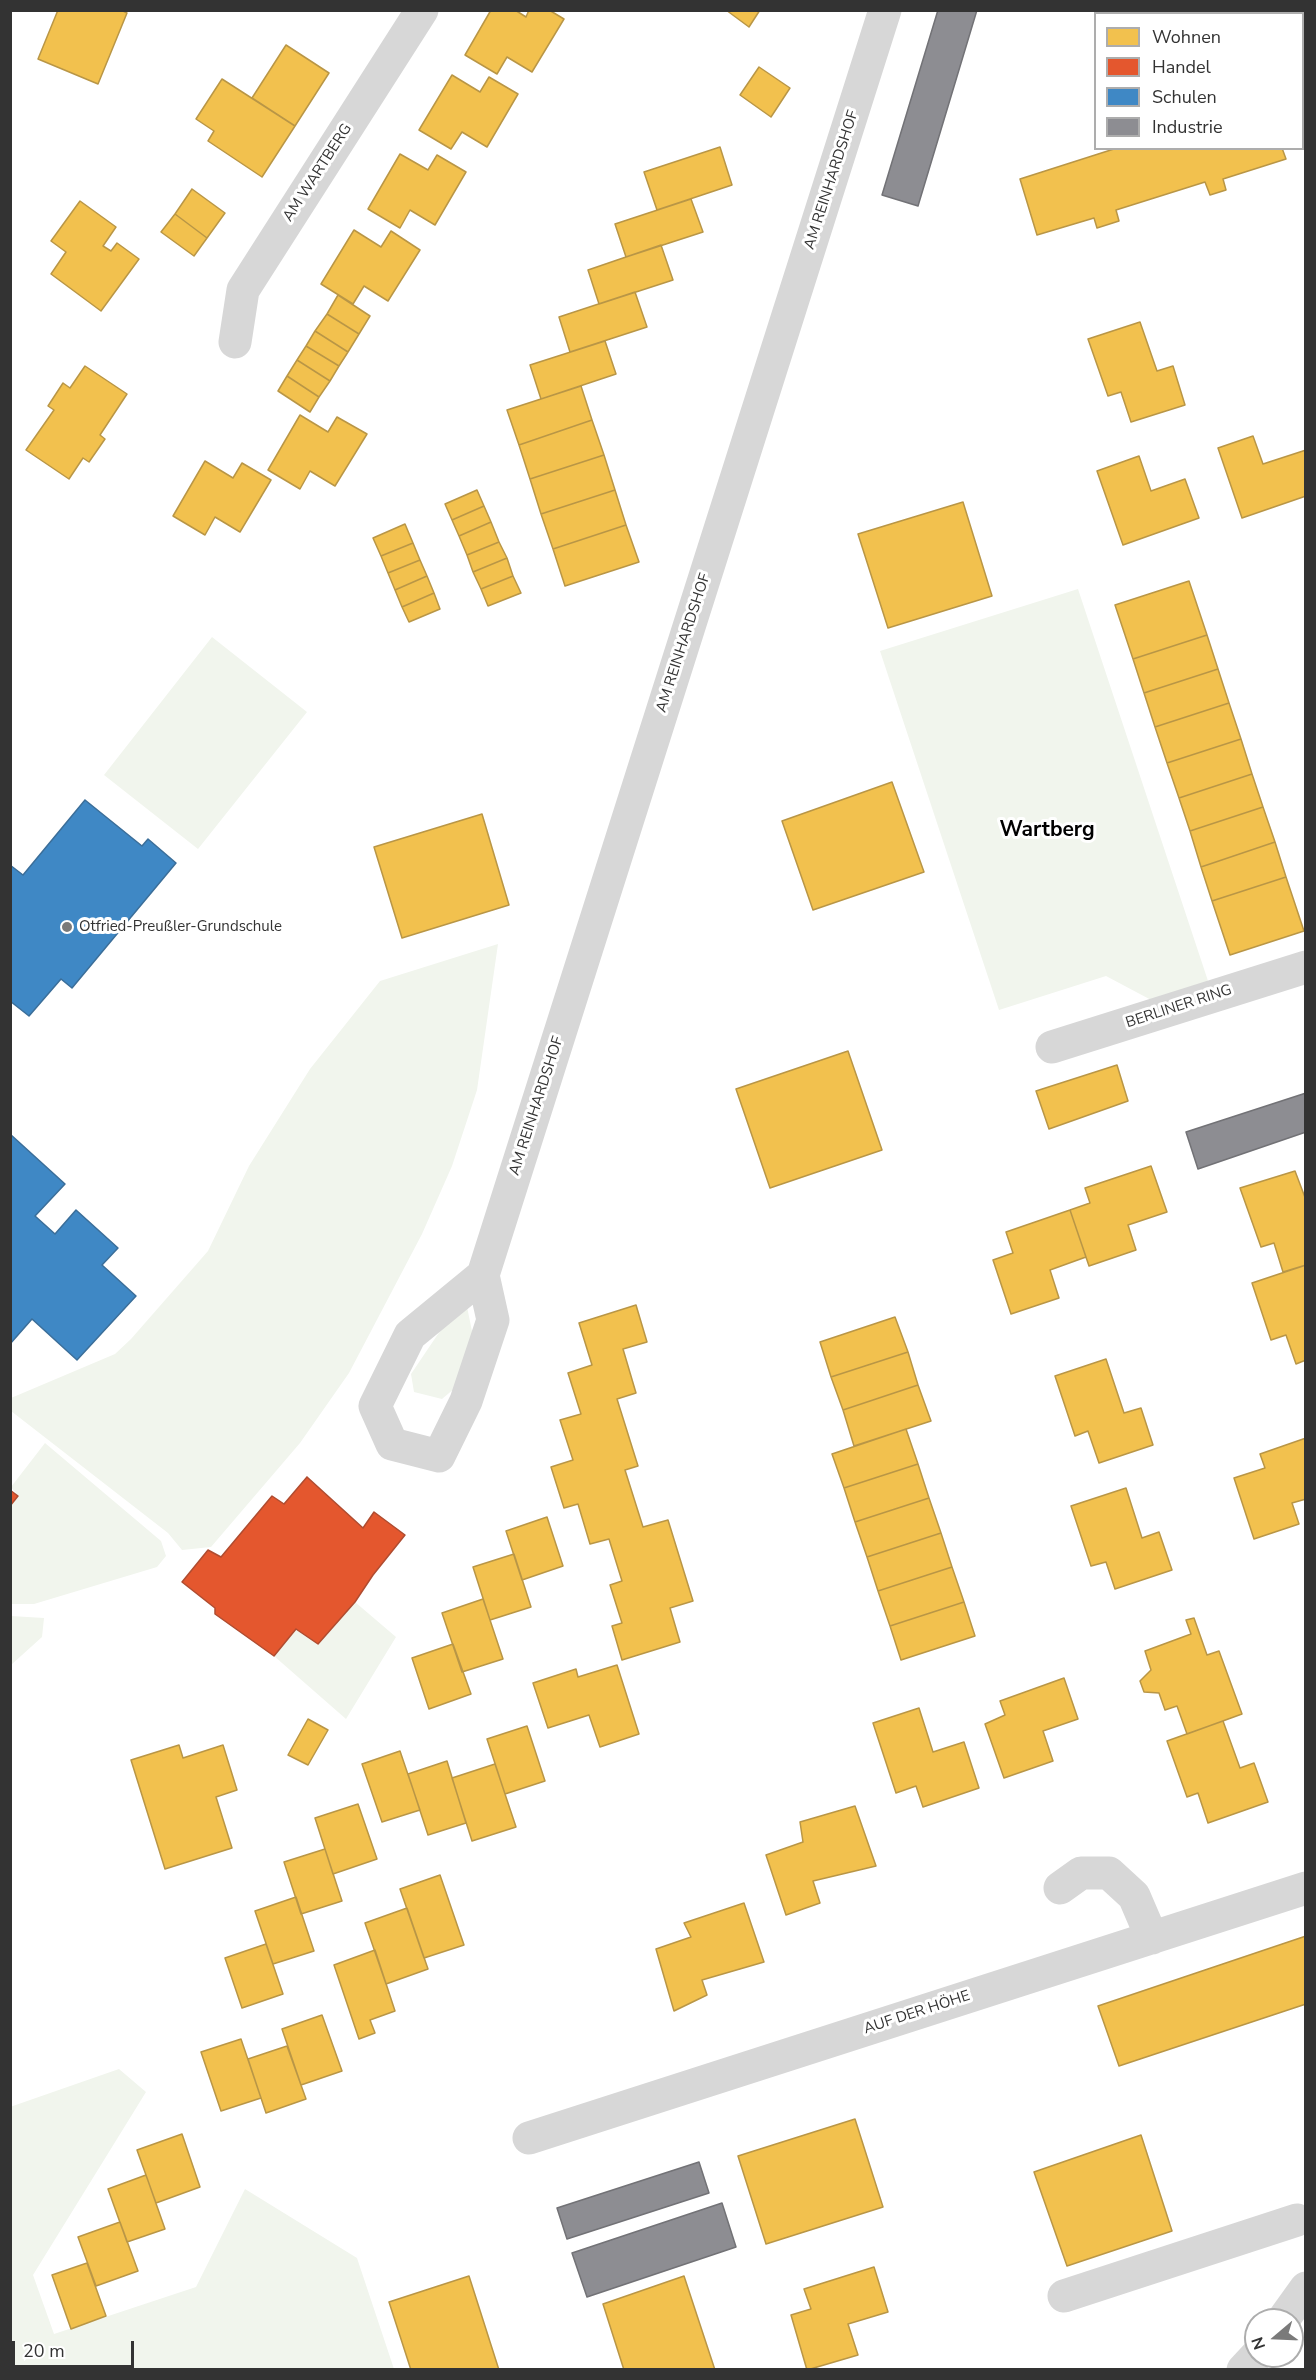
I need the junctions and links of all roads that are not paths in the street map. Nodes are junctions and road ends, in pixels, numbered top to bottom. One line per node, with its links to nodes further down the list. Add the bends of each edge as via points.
1 (422, 10): 3 (street, AM WARTBERG, via 243,290)
2 (885, 10): 6 (street, AM REINHARDSHOF)
3 (235, 342)
4 (1305, 967): 5 (street, BERLINER RING)
5 (1052, 1047)
6 (483, 1275): 6 (street, via 410,1335 375,1406 392,1444 439,1456 466,1401 493,1320)
7 (1060, 1888): 9 (street, via 1081,1873 1109,1873 1134,1896)
8 (1305, 1888): 9 (street, AUF DER HÖHE)
9 (1152, 1938): 10 (street, AUF DER HÖHE)
10 (529, 2138)
11 (1297, 2220): 13 (street)
12 (1305, 2288): 14 (street)
13 (1064, 2296)
14 (1291, 2308)

